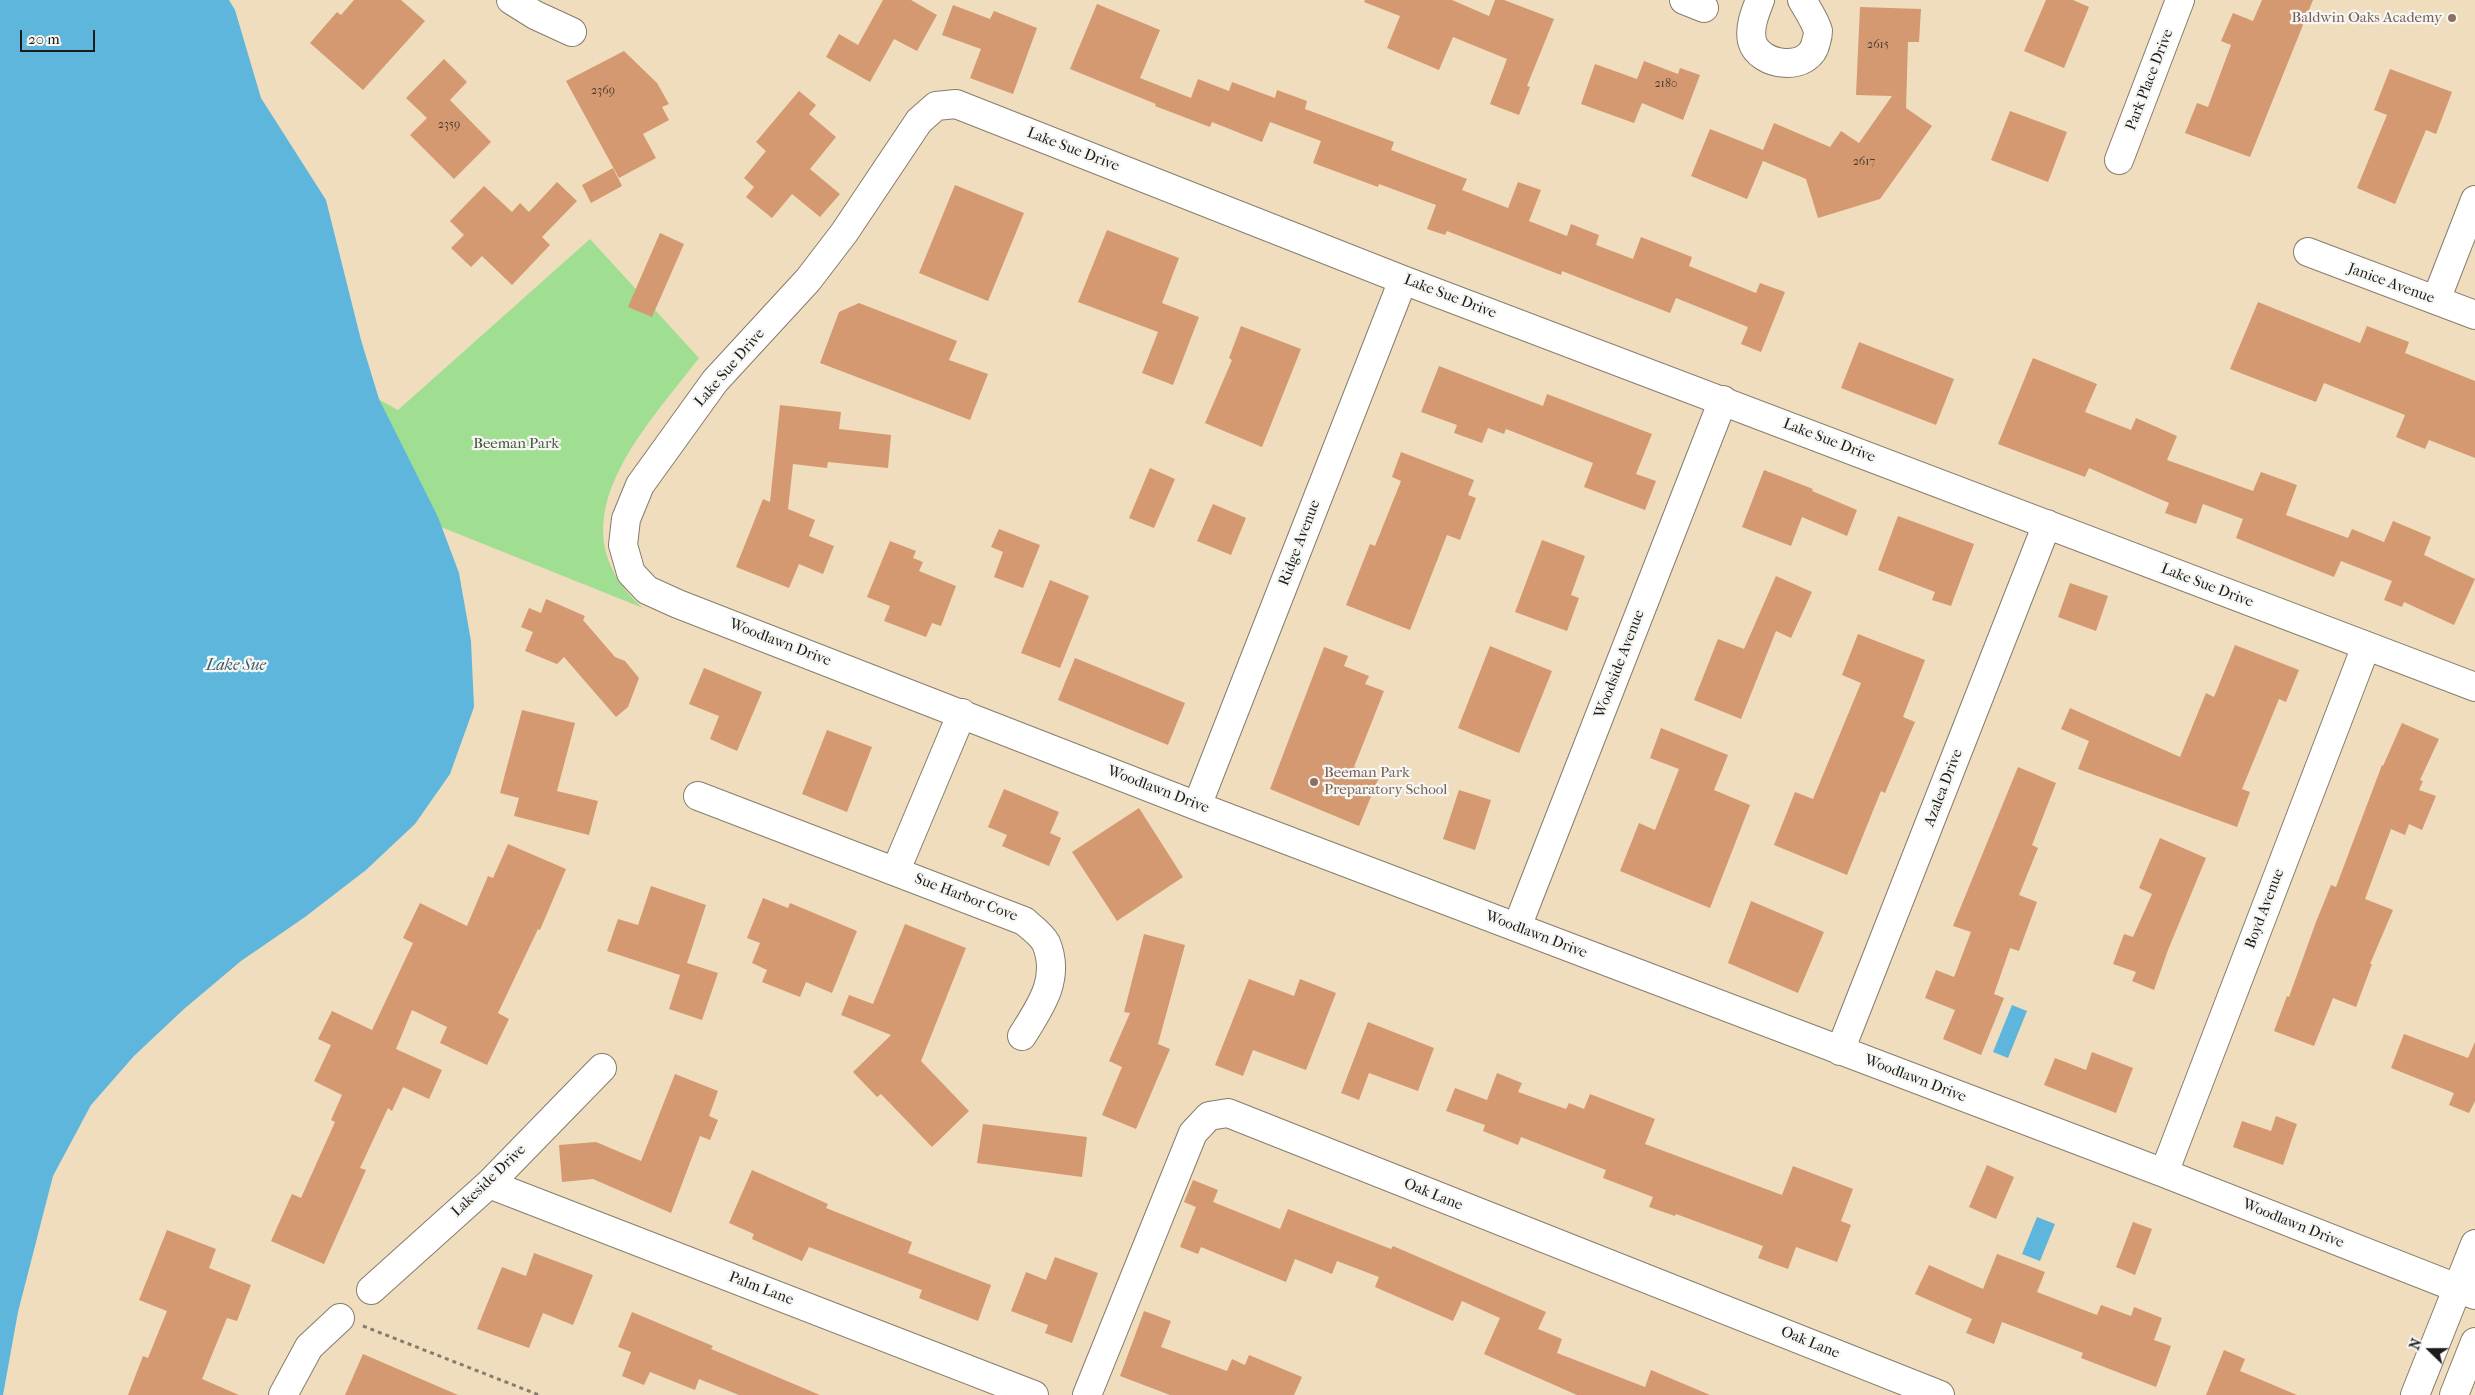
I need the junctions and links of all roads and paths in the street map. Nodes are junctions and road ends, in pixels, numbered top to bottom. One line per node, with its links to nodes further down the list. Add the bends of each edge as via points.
1 (511, 0): 5 (street)
2 (1760, 0): 3 (street, via 1752,23 1752,42 1762,54 1781,63 1799,63 1815,50 1818,32)
3 (1802, 0)
4 (2180, 0): 6 (street, Park Place Drive)
5 (572, 32)
6 (2119, 160)
7 (2475, 200): 10 (street)
8 (2308, 252): 10 (street, Janice Avenue)
9 (1404, 280): 12 (street, Lake Sue Drive); 14 (street, Lake Sue Drive, via 956,104 936,106 919,121 844,233 808,280 715,381 640,485 626,519); 19 (street, Ridge Avenue)
10 (2436, 300): 11 (street, Janice Avenue)
11 (2475, 315)
12 (1724, 400): 13 (street, Lake Sue Drive); 21 (street, Woodside Avenue)
13 (2047, 524): 15 (street, Lake Sue Drive); 23 (street, Azalea Drive)
14 (623, 545): 17 (street, Woodlawn Drive, via 631,573 647,590)
15 (2366, 646): 16 (street, Lake Sue Drive); 25 (street, Boyd Avenue)
16 (2475, 687)
17 (962, 713): 19 (street, Woodlawn Drive); 20 (street, Sue Harbor Cove)
18 (698, 796): 20 (street, Sue Harbor Cove)
19 (1198, 806): 21 (street, Woodlawn Drive)
20 (896, 870): 22 (street, Sue Harbor Cove, via 1024,921 1046,942 1052,969 1046,996)
21 (1517, 927): 23 (street, Woodlawn Drive)
22 (1022, 1036)
23 (1840, 1051): 25 (street, Woodlawn Drive)
24 (602, 1068): 26 (street, Lakeside Drive)
25 (2164, 1173): 29 (street, Woodlawn Drive)
26 (489, 1184): 28 (street, Lakeside Drive); 34 (street, Palm Lane)
27 (2475, 1244): 29 (street)
28 (371, 1290)
29 (2466, 1292): 37 (street)
30 (340, 1318): 32 (street, via 309,1347); 33 (path)
31 (2475, 1342): 38 (street)
32 (283, 1395)
33 (539, 1395)
34 (1034, 1395)
35 (1087, 1395): 36 (street, Oak Lane, via 1193,1133 1209,1116 1228,1114)
36 (1940, 1395)
37 (2415, 1395)
38 (2454, 1395)

